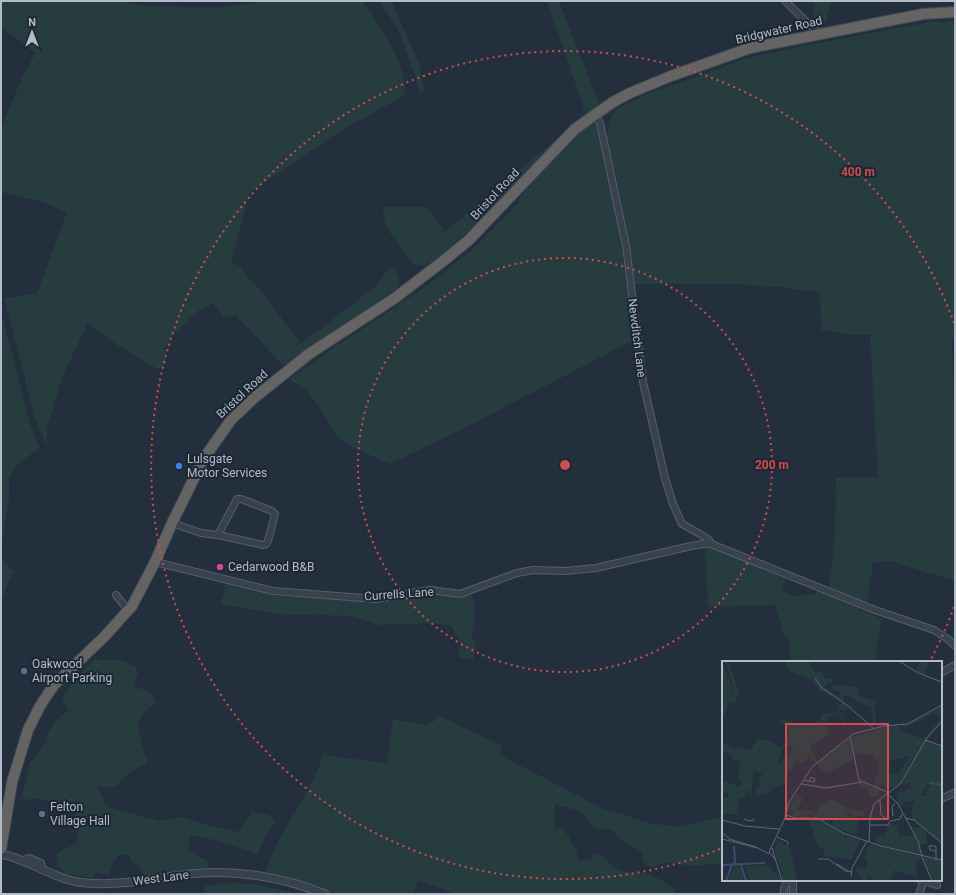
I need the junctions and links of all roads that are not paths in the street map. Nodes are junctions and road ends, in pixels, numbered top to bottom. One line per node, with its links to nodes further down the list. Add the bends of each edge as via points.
1 (785, 1): 3 (street)
2 (955, 12): 3 (highway, Bridgwater Road, via 923,14)
3 (819, 34): 4 (highway, Bridgwater Road, via 750,48 630,93)
4 (595, 114): 5 (highway, Bristol Road, via 564,139 469,240 390,301 298,362 237,414 204,458); 7 (street, Newditch Lane, via 600,123 624,239 642,375 665,478 682,524 709,540)
5 (172, 523): 6 (street, via 201,533); 8 (highway, Bristol Road)
6 (218, 534): 6 (street, via 266,544 275,514 237,499)
7 (711, 544): 8 (street, Currells Lane, via 691,546 596,568 517,572 460,594 430,590 376,599 273,591); 11 (street, via 875,610 934,630)
8 (155, 562): 10 (highway, Bristol Road)
9 (116, 595): 10 (street)
10 (128, 610): 16 (highway, Bristol Road, via 54,686 40,706 28,730 12,782)
11 (955, 646)
12 (955, 665): 13 (street)
13 (942, 673)
14 (954, 793): 15 (street)
15 (942, 799)
16 (1, 849)
17 (1, 854): 22 (street, West Lane, via 23,860 65,879 85,883 140,882 191,874 229,873 272,878)
18 (790, 881): 23 (street, via 784,888)
19 (792, 881): 24 (street)
20 (922, 881): 21 (street); 25 (street)
21 (937, 885)
22 (325, 894)
23 (784, 894)
24 (793, 894)
25 (919, 894)

